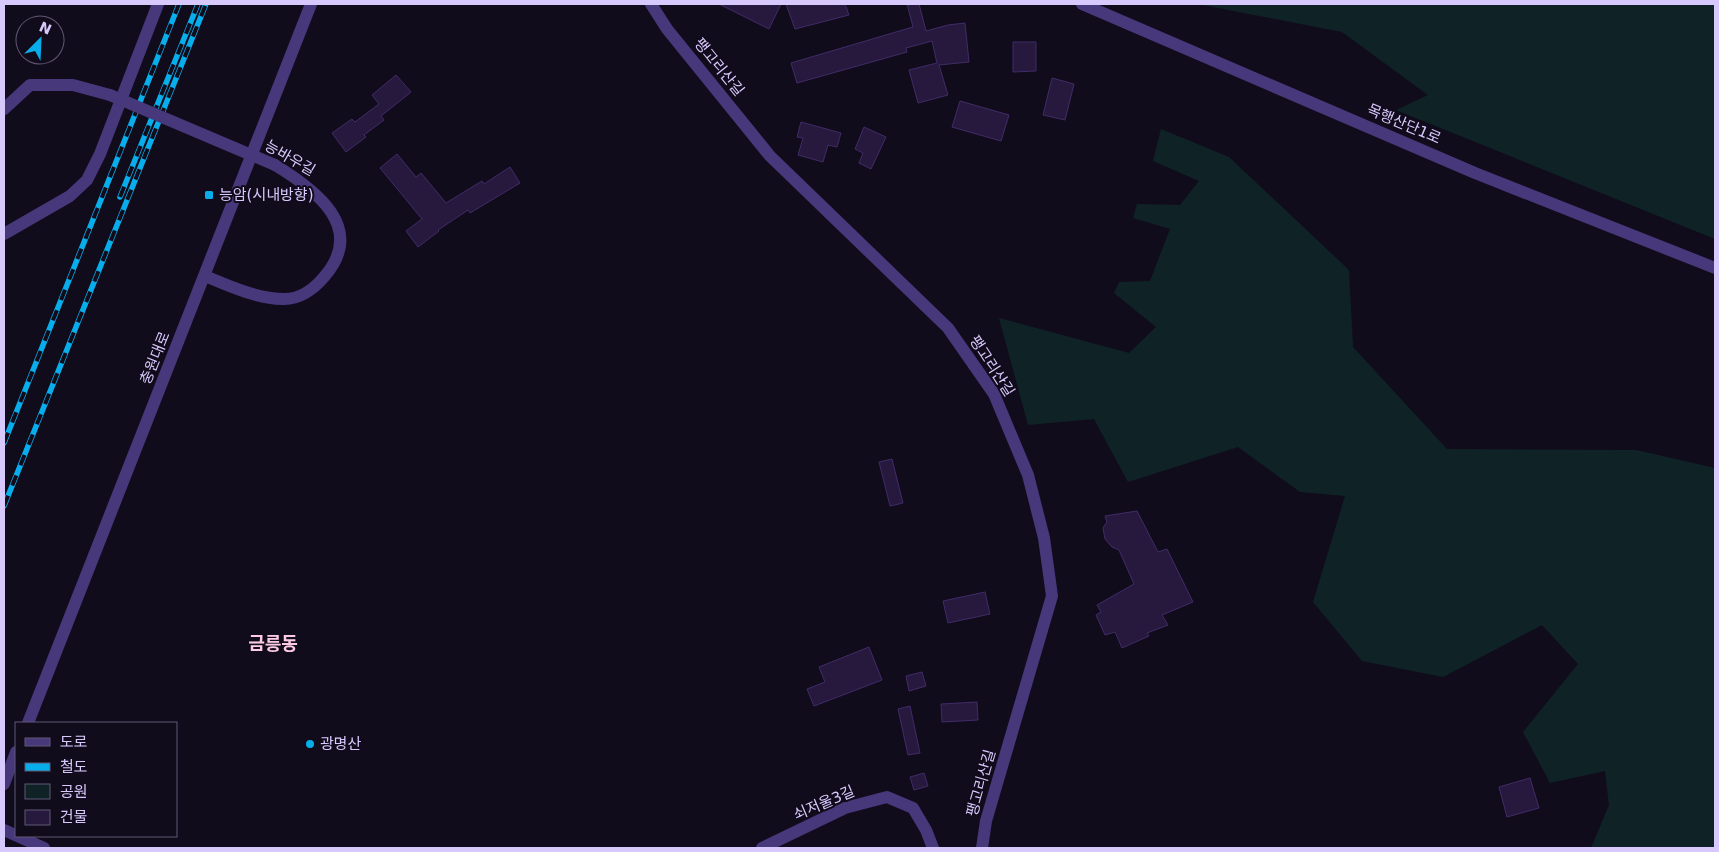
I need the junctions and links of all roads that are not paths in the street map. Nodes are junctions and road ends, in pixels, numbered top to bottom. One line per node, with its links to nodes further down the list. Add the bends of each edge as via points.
1 (158, 4): 6 (street, via 87,180 70,196)
2 (311, 4): 8 (street, 충원대로)
3 (651, 4): 16 (street, 팽고리산길, via 667,29 770,156 948,328 994,394 1028,475 1044,538 1052,596 986,821)
4 (1082, 4): 7 (street, 목행산단1로, via 1475,173)
5 (4, 109): 8 (street, 능바우길, bridge, via 30,85 73,85 110,95 275,165 324,200 336,222 341,242 335,266 314,290 283,300 243,292)
6 (4, 233)
7 (1715, 268)
8 (205, 276): 9 (street, 충원대로)
9 (28, 722)
10 (15, 755): 11 (street)
11 (4, 784)
12 (20, 837): 13 (street)
13 (44, 848)
14 (762, 848): 15 (street, 쇠저울3길, via 845,808 887,797 913,808)
15 (933, 848)
16 (982, 848)

